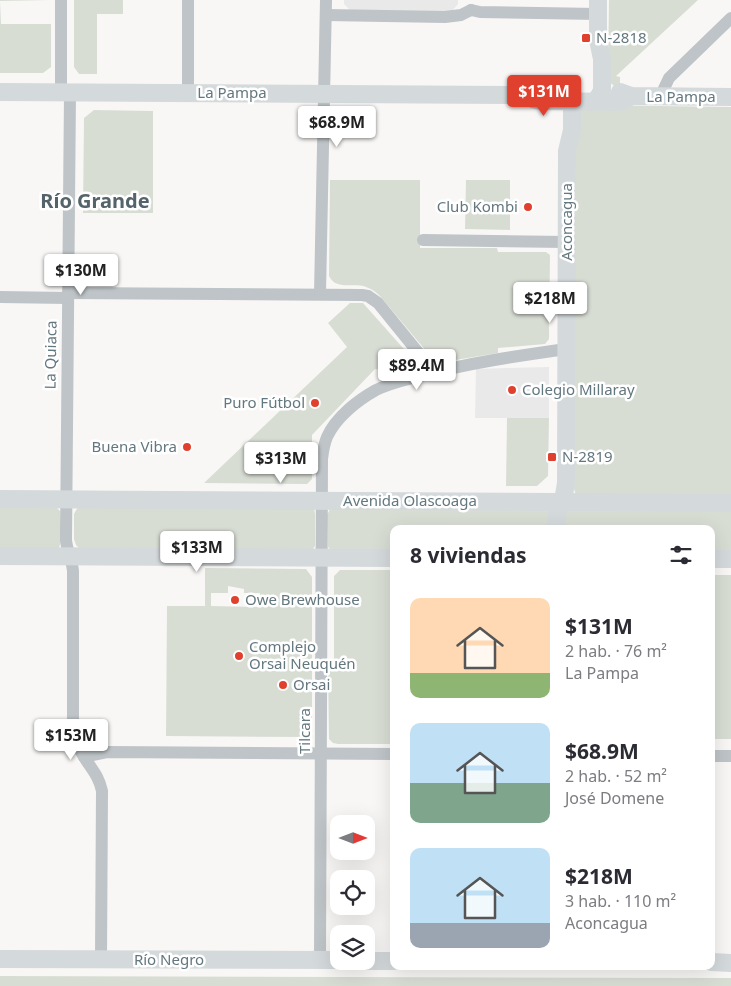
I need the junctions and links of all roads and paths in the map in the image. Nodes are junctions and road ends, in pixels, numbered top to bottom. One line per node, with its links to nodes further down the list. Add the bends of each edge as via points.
1 (61, 0): 9 (street, La Quiaca)
2 (188, 0): 10 (street)
3 (326, 0): 6 (street)
4 (469, 5): 5 (street, via 480,12); 6 (street, via 460,15 445,17)
5 (598, 7): 12 (street, via 598,40 592,54)
6 (326, 15): 11 (street)
7 (731, 18): 13 (street, via 669,78)
8 (0, 92): 9 (street, La Pampa)
9 (66, 93): 10 (street, La Pampa); 19 (street, La Quiaca)
10 (188, 93): 11 (street, La Pampa)
11 (325, 94): 15 (street, La Pampa, via 524,95 539,91); 18 (street)
12 (596, 95): 13 (street, La Pampa, via 620,92 630,96); 15 (street, La Pampa)
13 (660, 97): 14 (street, La Pampa)
14 (731, 97)
15 (567, 98): 17 (street, Aconcagua, via 562,130 567,151)
16 (423, 240): 17 (street)
17 (566, 242): 21 (street, Aconcagua)
18 (320, 294): 19 (street); 22 (street, via 355,294 373,299)
19 (68, 295): 20 (street); 24 (street, La Quiaca)
20 (0, 297)
21 (566, 349): 22 (street, Tilcara); 26 (street, Aconcagua, via 566,483)
22 (434, 372): 25 (street, Tilcara, via 376,390 342,416 323,447)
23 (0, 499): 24 (street, Avenida Olascoaga)
24 (66, 499): 25 (street, Avenida Olascoaga); 30 (street, La Quiaca, via 66,540)
25 (322, 501): 26 (street, Avenida Olascoaga); 31 (street, Tilcara)
26 (561, 502): 27 (street, Avenida Olascoaga); 28 (street, Aconcagua)
27 (731, 503)
28 (556, 525)
29 (0, 556): 30 (street)
30 (70, 556): 31 (street); 39 (street, La Quiaca, via 73,571 73,725 76,742)
31 (322, 558): 32 (street); 35 (street, Tilcara)
32 (390, 558)
33 (715, 559): 34 (street)
34 (731, 559)
35 (321, 753): 36 (street); 39 (street, via 108,752); 42 (street, Tilcara)
36 (390, 754)
37 (715, 756): 38 (street)
38 (731, 756)
39 (84, 757): 41 (street, La Quiaca, via 98,778 102,791)
40 (0, 959): 41 (street, Río Negro)
41 (101, 959): 42 (street, Río Negro)
42 (320, 960): 43 (street, Río Negro)
43 (330, 960)
44 (375, 961): 45 (street)
45 (390, 961)
46 (715, 962): 47 (street)
47 (731, 963)

